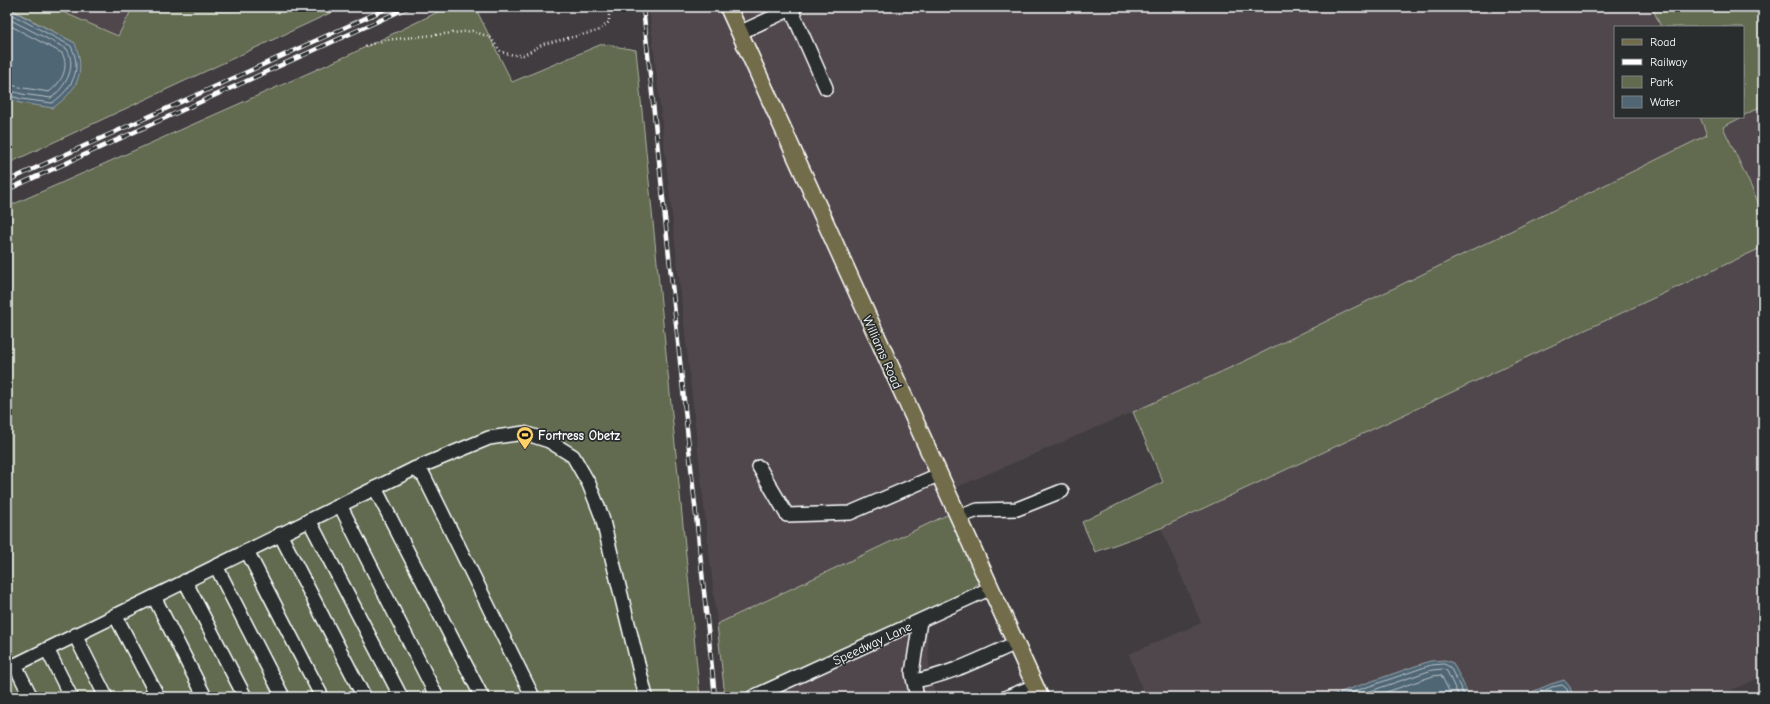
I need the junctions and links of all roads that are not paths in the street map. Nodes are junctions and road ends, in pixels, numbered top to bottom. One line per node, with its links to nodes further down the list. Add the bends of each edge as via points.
1 (728, 7): 3 (main road, Williams Road)
2 (792, 8): 3 (lane); 4 (lane)
3 (740, 33): 7 (main road, Williams Road)
4 (826, 88)
5 (759, 467): 7 (lane, via 787,515 850,513)
6 (414, 469): 8 (lane); 39 (lane, via 424,476); 40 (lane, via 489,438 524,433 549,441 573,456 589,484 602,517)
7 (938, 475): 11 (main road, Williams Road)
8 (375, 488): 10 (lane); 38 (lane)
9 (1062, 491): 11 (lane, via 1017,509 978,510)
10 (340, 505): 12 (lane); 37 (lane)
11 (958, 517): 17 (main road, Williams Road)
12 (309, 520): 13 (lane); 36 (lane)
13 (280, 534): 14 (lane); 35 (lane)
14 (247, 551): 15 (lane); 34 (lane)
15 (216, 566): 16 (lane); 33 (lane)
16 (185, 581): 18 (lane); 32 (lane)
17 (991, 588): 20 (lane, Speedway Lane); 22 (main road, Williams Road)
18 (154, 596): 19 (lane); 31 (lane)
19 (116, 615): 21 (lane); 30 (lane)
20 (920, 621): 25 (lane, via 912,673); 41 (lane, Speedway Lane)
21 (75, 635): 23 (lane); 29 (lane)
22 (1016, 643): 25 (lane, via 933,678); 26 (main road, Williams Road)
23 (47, 649): 24 (lane); 28 (lane)
24 (11, 667): 27 (lane)
25 (914, 681): 42 (lane)
26 (1037, 692): 43 (lane)
27 (31, 697)
28 (71, 697)
29 (106, 697)
30 (158, 697)
31 (205, 697)
32 (245, 697)
33 (283, 697)
34 (322, 697)
35 (364, 697)
36 (401, 697)
37 (437, 697)
38 (482, 697)
39 (533, 697)
40 (646, 697)
41 (753, 697)
42 (917, 697)
43 (1007, 697)

